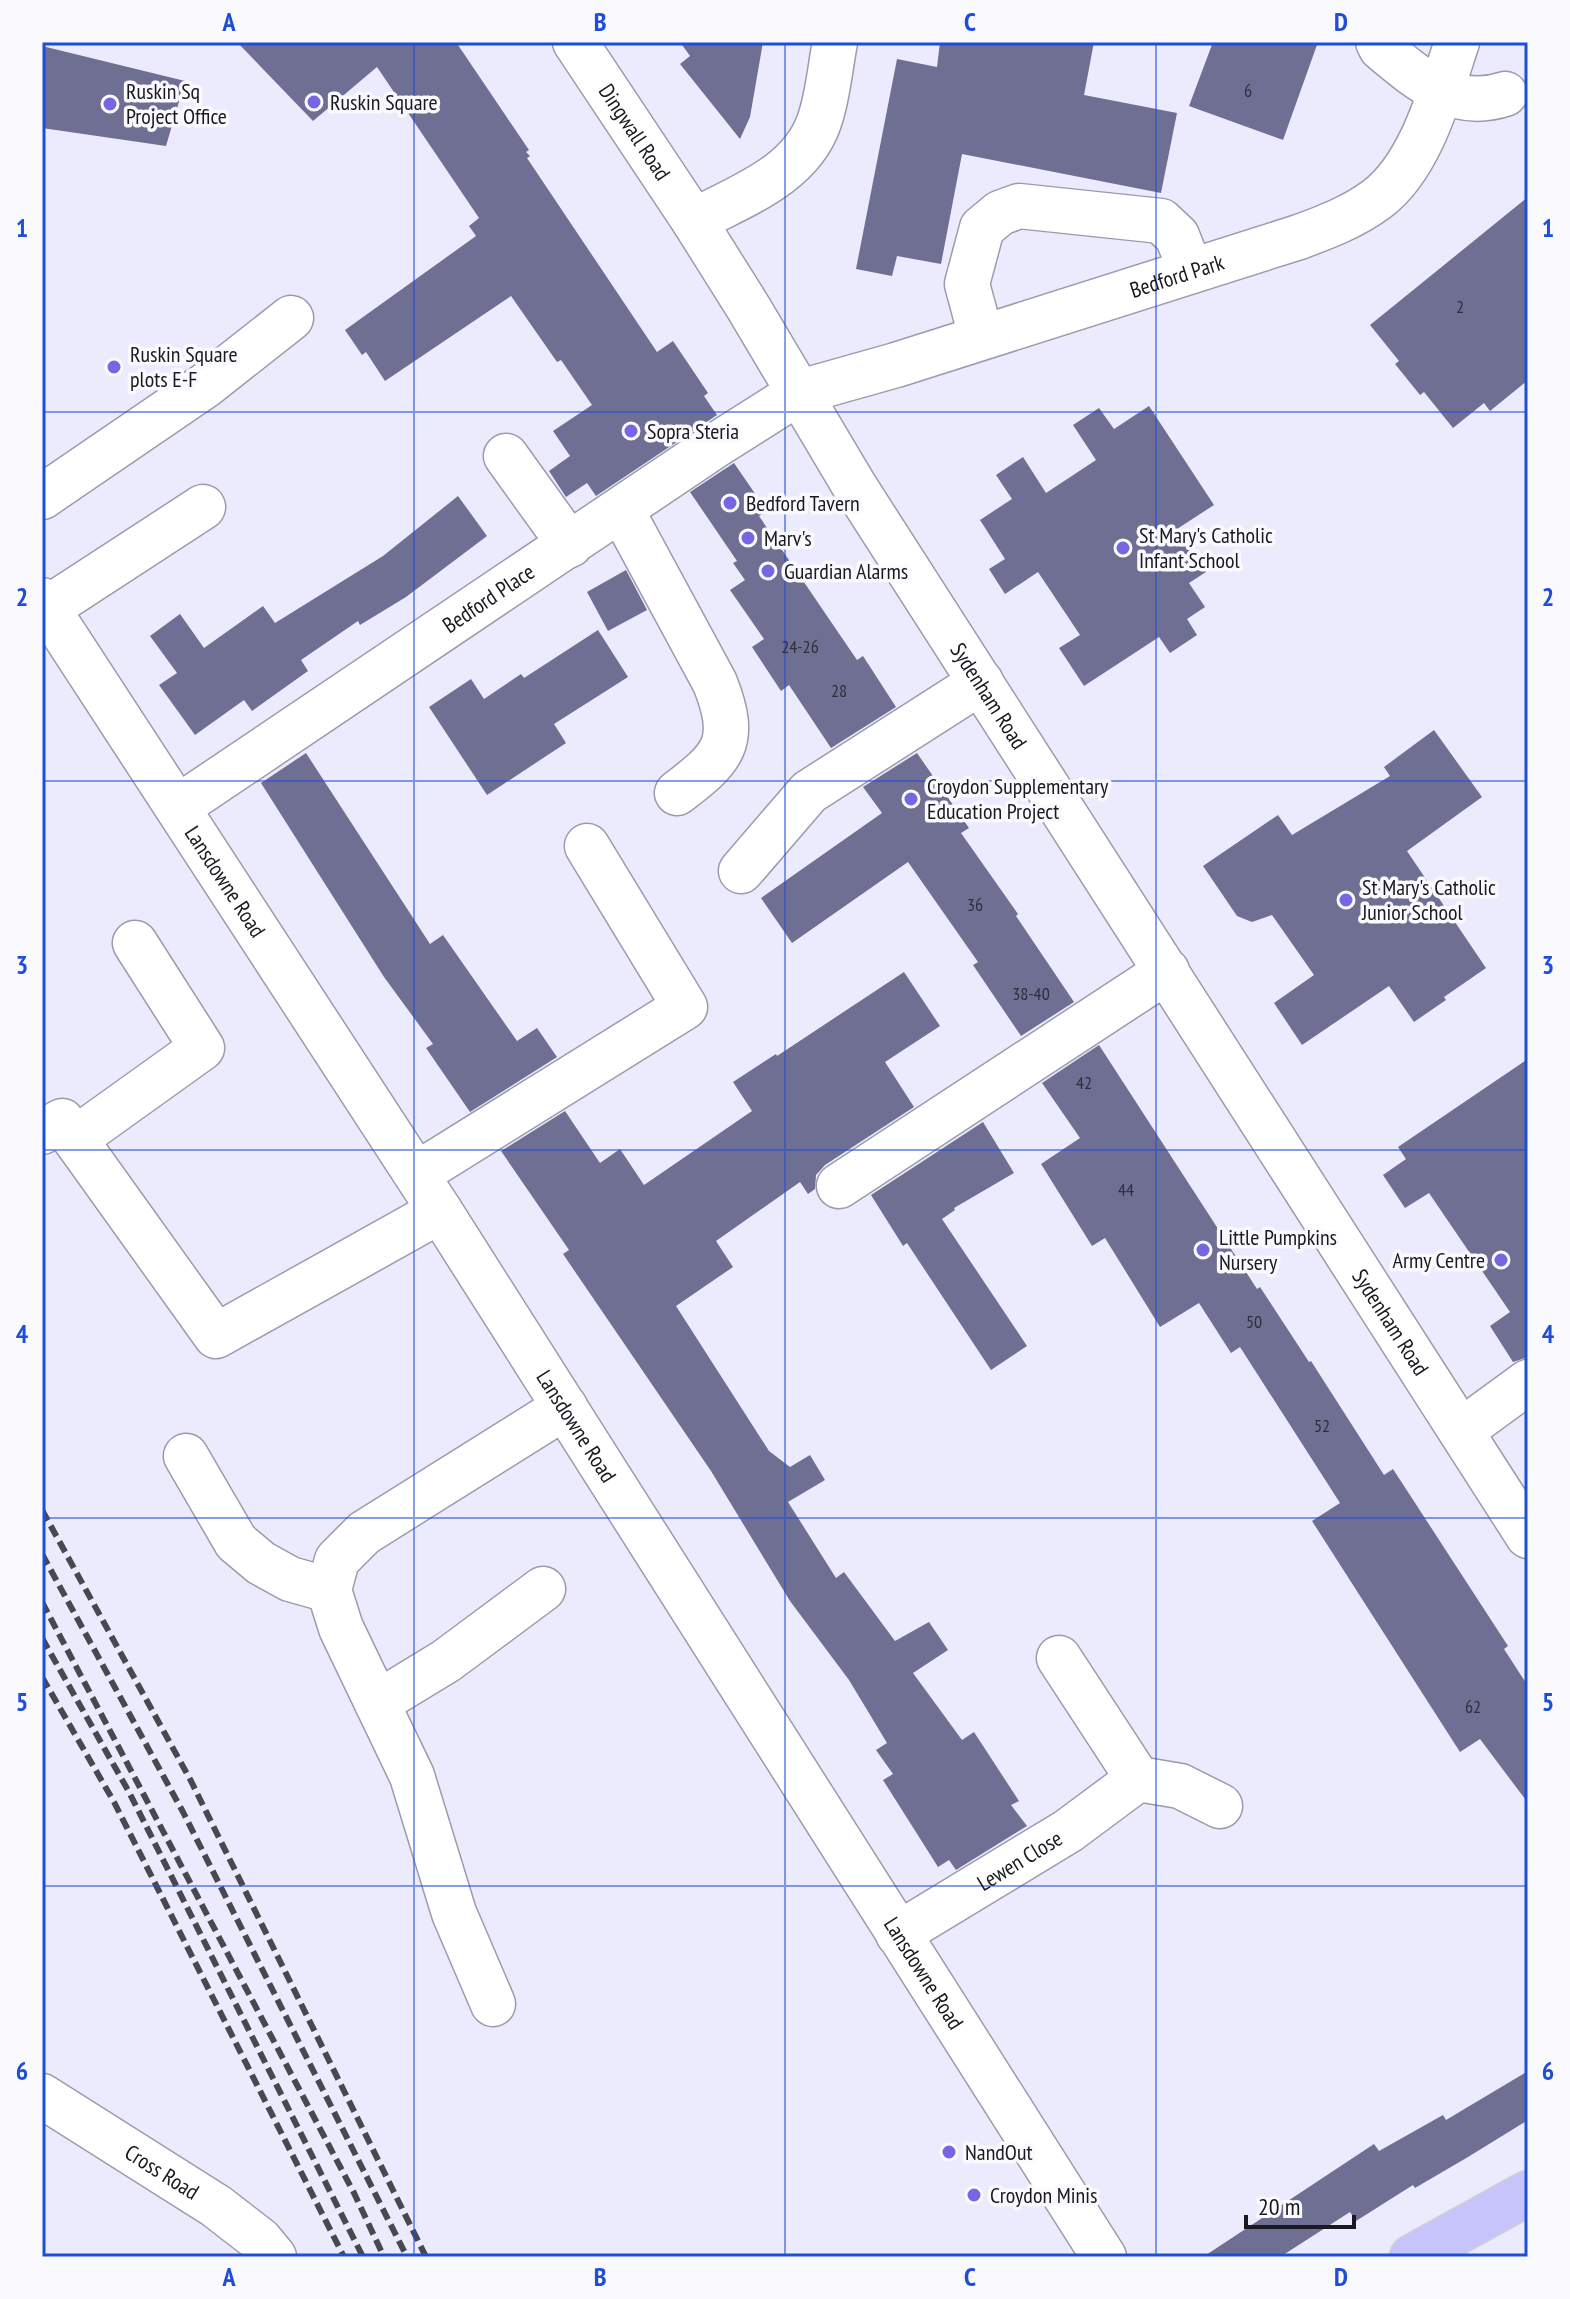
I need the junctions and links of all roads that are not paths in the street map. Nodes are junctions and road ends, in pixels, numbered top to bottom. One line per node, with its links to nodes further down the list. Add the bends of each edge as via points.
1 (575, 42): 7 (street, Dingwall Road)
2 (835, 42): 7 (street, via 823,112 802,153 784,172)
3 (1378, 42): 5 (street)
4 (1456, 46): 5 (street, Bedford Park); 6 (street, via 1496,73)
5 (1439, 92): 6 (street); 8 (street, Bedford Park, via 1408,165 1379,198 1331,225)
6 (1516, 104)
7 (694, 221): 11 (street, Sydenham Road)
8 (1191, 271): 10 (street, Bedford Park); 10 (street, via 1177,236 1161,221 1019,206 982,228 967,284)
9 (291, 318): 13 (street, via 206,385)
10 (981, 336): 11 (street, Bedford Park)
11 (800, 392): 15 (street, Bedford Place); 18 (street, Sydenham Road)
12 (506, 456): 16 (street)
13 (42, 497)
14 (203, 507): 17 (street)
15 (622, 511): 16 (street, Bedford Place); 19 (street, via 724,705 721,753)
16 (570, 545): 20 (street, Bedford Place)
17 (45, 604): 20 (street, Lansdowne Road)
18 (981, 682): 22 (street, via 809,792); 24 (street, Sydenham Road)
19 (677, 793)
20 (178, 807): 26 (street, Lansdowne Road)
21 (587, 846): 26 (street, via 685,1007)
22 (741, 871)
23 (135, 943): 25 (street, via 202,1048)
24 (1167, 971): 27 (street); 31 (street, Sydenham Road)
25 (59, 1135): 28 (street, via 216,1336)
26 (417, 1174): 28 (street, Lansdowne Road)
27 (839, 1186)
28 (440, 1211): 30 (street, Lansdowne Road)
29 (1528, 1382): 31 (street)
30 (565, 1407): 35 (street, via 364,1533 337,1560); 40 (street, Lansdowne Road)
31 (1461, 1431): 33 (street, Sydenham Road)
32 (186, 1456): 35 (street, via 236,1542 290,1579)
33 (1528, 1536)
34 (543, 1589): 37 (street, via 446,1661)
35 (329, 1590): 37 (street)
36 (1059, 1658): 38 (street)
37 (377, 1703): 41 (street, via 412,1776 454,1913)
38 (1138, 1779): 39 (street, via 1180,1786); 40 (street, Lewen Close, via 1068,1831)
39 (1220, 1806)
40 (898, 1934): 45 (street, Lansdowne Road)
41 (493, 2004)
42 (46, 2107): 44 (street, Cross Road, via 95,2129 216,2206)
43 (1528, 2193): 46 (main road)
44 (274, 2257)
45 (1104, 2257)
46 (1412, 2257)

